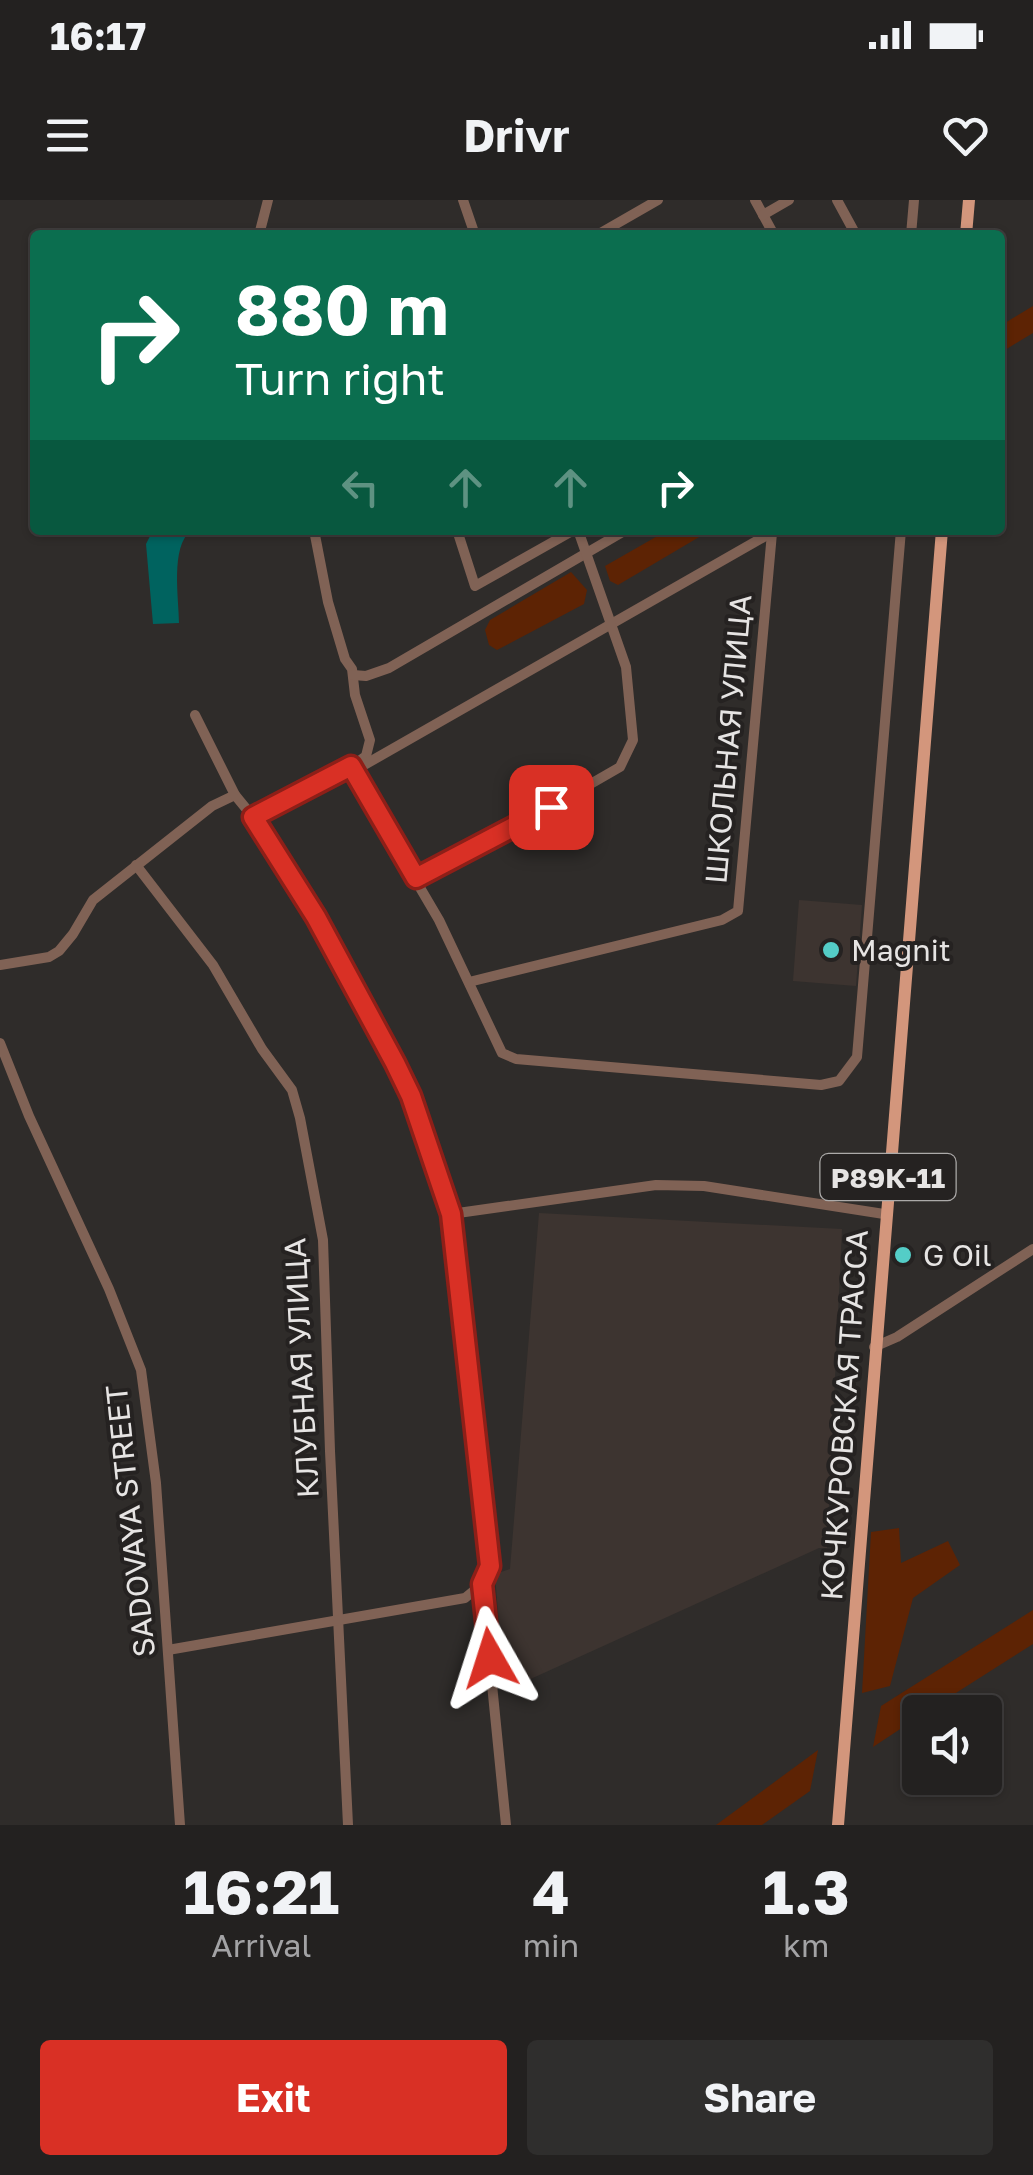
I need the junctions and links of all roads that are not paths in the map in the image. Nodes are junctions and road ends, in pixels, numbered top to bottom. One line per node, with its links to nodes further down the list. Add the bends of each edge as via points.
1 (268, 200): 10 (street)
2 (463, 200): 11 (street)
3 (658, 200): 12 (street)
4 (755, 200): 9 (street)
5 (789, 200): 9 (street)
6 (838, 200): 14 (street)
7 (914, 200): 15 (street)
8 (969, 200): 16 (main road)
9 (763, 215): 13 (street)
10 (260, 230)
11 (474, 230)
12 (606, 230)
13 (771, 230)
14 (853, 230)
15 (911, 230)
16 (966, 230)
17 (315, 535): 28 (street)
18 (459, 535): 19 (street, via 476,586)
19 (567, 535)
20 (578, 535): 26 (street)
21 (617, 535): 26 (street)
22 (766, 535): 27 (street)
23 (773, 535): 36 (street, ШКОЛЬНАЯ УЛИЦА, via 738,911)
24 (901, 535): 36 (street, via 857,1057 840,1081 821,1085 516,1059 502,1053)
25 (942, 535): 39 (main road, КОЧКУРОВСКАЯ ТРАССА / Р89К-11)
26 (586, 553): 27 (street); 28 (street, via 389,668)
27 (612, 626): 30 (street); 34 (street, via 626,667 634,740 620,767)
28 (353, 675): 30 (street, via 370,740 366,756)
29 (194, 715): 31 (street)
30 (352, 769): 32 (street); 34 (street)
31 (235, 795): 32 (street); 33 (street)
32 (253, 817): 38 (street, via 395,1063)
33 (136, 865): 35 (street, via 92,900 59,951); 43 (street, КЛУБНАЯ УЛИЦА, via 213,965 292,1090 300,1118 323,1240)
34 (416, 878): 36 (street)
35 (0, 964)
36 (469, 982)
37 (0, 1043): 44 (street, SADOVAYA STREET, via 141,1370)
38 (451, 1214): 39 (street, via 656,1185 704,1186); 42 (street, via 490,1566)
39 (884, 1214): 41 (main road, КОЧКУРОВСКАЯ ТРАССА / Р89К-11)
40 (1033, 1249): 41 (street)
41 (874, 1347): 48 (main road, КОЧКУРОВСКАЯ ТРАССА / Р89К-11)
42 (482, 1584): 43 (street, via 465,1598); 47 (street)
43 (338, 1622): 44 (street); 46 (street, КЛУБНАЯ УЛИЦА)
44 (168, 1650): 45 (street, SADOVAYA STREET)
45 (180, 1825)
46 (348, 1825)
47 (506, 1825)
48 (838, 1825)

